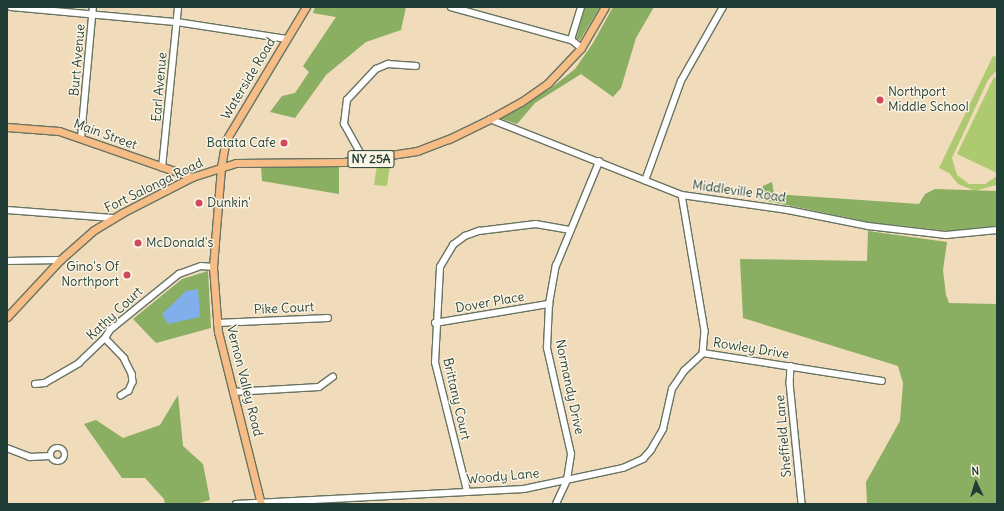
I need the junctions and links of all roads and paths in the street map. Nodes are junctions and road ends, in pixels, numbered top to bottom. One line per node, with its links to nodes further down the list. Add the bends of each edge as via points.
1 (11, 7): 9 (street)
2 (93, 7): 9 (street, Burt Avenue)
3 (178, 7): 10 (street, Earl Avenue)
4 (306, 7): 11 (main road, Waterside Road)
5 (451, 7): 12 (street)
6 (581, 7): 12 (street)
7 (606, 7): 13 (main road, Fort Salonga Road / NY 25A)
8 (723, 7): 23 (street, via 676,93)
9 (93, 14): 10 (street); 17 (street, Burt Avenue)
10 (177, 22): 11 (street); 21 (street, Earl Avenue)
11 (287, 39): 20 (main road, Waterside Road, via 226,140)
12 (570, 40): 13 (street)
13 (581, 48): 15 (main road, Fort Salonga Road / NY 25A, via 548,83)
14 (416, 66): 18 (street, via 393,64 376,69 347,100 344,124)
15 (490, 119): 18 (main road, Fort Salonga Road / NY 25A, via 432,146); 19 (street, Middleville Road)
16 (7, 127): 17 (main road, Main Street, via 59,131)
17 (82, 138): 21 (main road, Main Street)
18 (364, 160): 20 (main road, Fort Salonga Road / NY 25A, via 252,161)
19 (599, 162): 23 (street, Middleville Road); 27 (street, Normandy Drive)
20 (221, 167): 22 (main road, Fort Salonga Road / NY 25A); 31 (main road, Vernon Valley Road)
21 (162, 168): 22 (main road, Main Street)
22 (192, 177): 26 (main road, Fort Salonga Road / NY 25A)
23 (645, 181): 24 (street, Middleville Road)
24 (682, 195): 28 (street, Middleville Road, via 788,210 868,226 946,235); 38 (street, Rowley Drive, via 705,331)
25 (7, 210): 26 (street)
26 (114, 218): 29 (main road, Fort Salonga Road / NY 25A, via 90,234)
27 (570, 230): 32 (street, Normandy Drive, via 556,266); 35 (street, Brittany Court, via 554,225 531,224 465,236 453,245 440,267)
28 (997, 230)
29 (60, 260): 30 (street); 33 (main road, Fort Salonga Road / NY 25A)
30 (7, 261)
31 (213, 267): 36 (main road, Vernon Valley Road); 37 (street, Kathy Court, via 197,267 179,274 116,325)
32 (549, 304): 35 (street, Dover Place); 47 (street, Normandy Drive, via 547,348 571,454)
33 (7, 318)
34 (328, 318): 36 (street, Pike Court)
35 (435, 323): 48 (street, Brittany Court, via 435,363)
36 (217, 324): 43 (main road, Vernon Valley Road)
37 (105, 338): 42 (street, Kathy Court, via 61,376 45,383); 44 (street, via 124,358 132,374 133,382 129,391)
38 (703, 353): 39 (street, Rowley Drive); 47 (street, Woody Lane, via 684,371 672,389 663,429 644,459 611,472)
39 (791, 366): 41 (street, Rowley Drive); 54 (street, Sheffield Lane, via 790,383)
40 (333, 377): 43 (street, via 319,387)
41 (882, 381)
42 (34, 384)
43 (233, 392): 50 (main road, Vernon Valley Road)
44 (121, 396)
45 (7, 448): 46 (street, via 30,457)
46 (50, 456)
47 (567, 480): 48 (street, Woody Lane, via 524,488); 53 (street, Normandy Drive)
48 (467, 491): 49 (street, Woody Lane)
49 (360, 497): 50 (street, Woody Lane); 52 (street)
50 (260, 503): 51 (street, Woody Lane)
51 (236, 504)
52 (363, 504)
53 (556, 504)
54 (802, 504)

